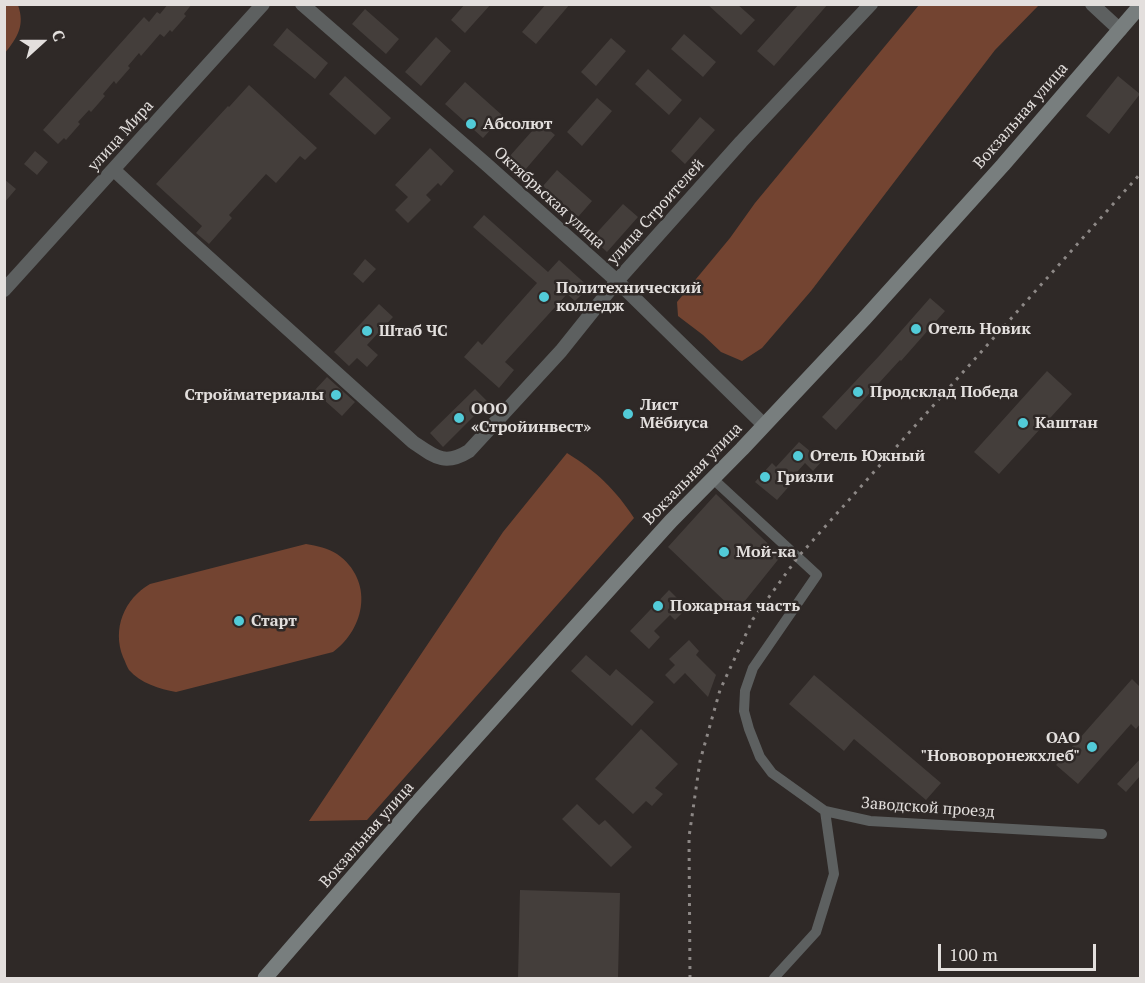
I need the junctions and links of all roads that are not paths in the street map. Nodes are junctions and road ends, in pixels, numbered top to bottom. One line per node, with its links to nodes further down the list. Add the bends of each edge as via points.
1 (263, 4): 7 (street, улица Мира)
2 (302, 4): 8 (street, Октябрьская улица)
3 (871, 4): 8 (street, улица Строителей)
4 (1092, 4): 6 (street)
5 (1140, 6): 6 (main road, Вокзальная улица)
6 (1120, 30): 10 (main road, Вокзальная улица, via 1003,165)
7 (114, 170): 8 (street, улица Строителей, via 397,427 440,459 469,451 561,351); 9 (street, улица Мира)
8 (617, 281): 10 (street, Октябрьская улица)
9 (4, 290)
10 (764, 425): 11 (main road, Вокзальная улица)
11 (712, 478): 12 (street, Заводской проезд, via 817,575 753,668 745,691 744,711 760,757 772,773); 14 (main road, Вокзальная улица, via 424,795)
12 (825, 811): 13 (street, Заводской проезд, via 870,821); 15 (street, via 834,874 816,932)
13 (1102, 834)
14 (269, 973)
15 (774, 978)

